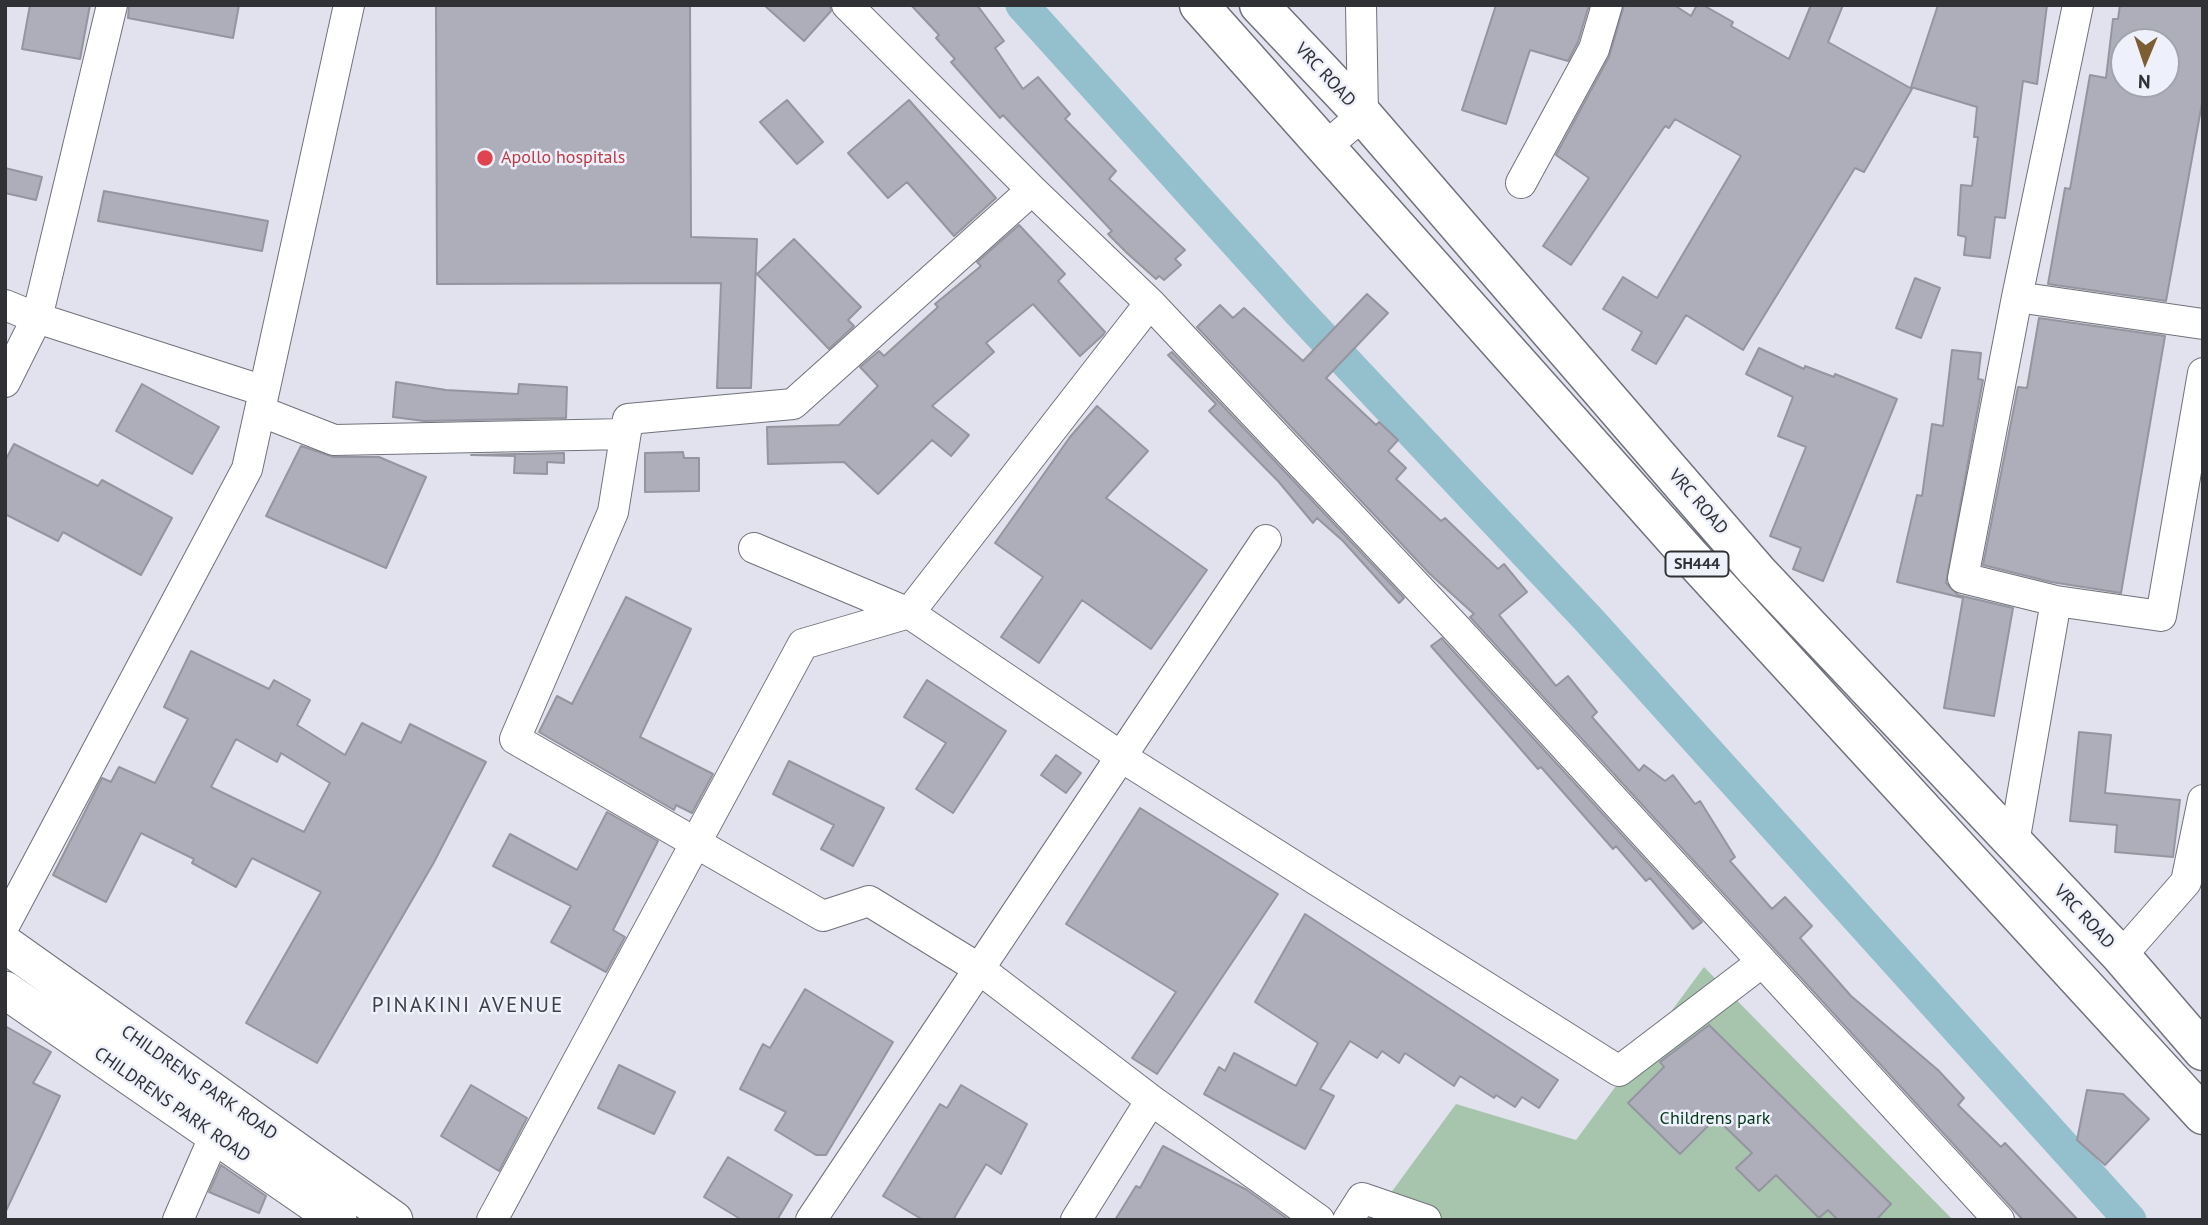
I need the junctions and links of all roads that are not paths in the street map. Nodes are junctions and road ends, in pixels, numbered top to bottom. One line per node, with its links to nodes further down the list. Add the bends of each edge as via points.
1 (112, 5): 16 (street)
2 (349, 5): 20 (street)
3 (847, 5): 12 (street)
4 (1199, 5): 10 (main road, SH444)
5 (1259, 5): 9 (main road, VRC ROAD / SH444)
6 (1361, 5): 9 (street)
7 (1607, 5): 11 (street, via 1594,49)
8 (2078, 5): 13 (street)
9 (1363, 115): 10 (street); 29 (main road, VRC ROAD / SH444, via 1757,571)
10 (1324, 148): 39 (main road, SH444, via 1689,555)
11 (1521, 183)
12 (1032, 190): 14 (street); 21 (street, via 793,404 628,419)
13 (2017, 297): 17 (street); 24 (street, via 1963,578)
14 (1150, 303): 25 (street); 34 (street, via 1458,630)
15 (5, 305): 16 (street)
16 (37, 318): 19 (street); 20 (street)
17 (2203, 324)
18 (2203, 373): 24 (street, via 2161,615)
19 (5, 382)
20 (262, 401): 21 (street, via 334,440); 31 (street, via 247,469)
21 (625, 434): 28 (street, via 613,512 515,739)
22 (1266, 540): 26 (street)
23 (754, 548): 25 (street)
24 (2056, 601): 29 (street)
25 (909, 613): 26 (street); 28 (street, via 803,644)
26 (1120, 755): 34 (street, via 1619,1071); 35 (street)
27 (2203, 800): 30 (street)
28 (695, 843): 35 (street, via 823,916 869,901); 45 (street)
29 (2014, 843): 33 (main road, VRC ROAD / SH444)
30 (2194, 883): 33 (street)
31 (5, 924)
32 (5, 944): 41 (street, CHILDRENS PARK ROAD)
33 (2121, 956): 37 (main road, VRC ROAD / SH444)
34 (1760, 963): 51 (street)
35 (978, 968): 38 (street); 46 (street)
36 (5, 990): 40 (street, CHILDRENS PARK ROAD)
37 (2203, 1051)
38 (1152, 1100): 47 (street); 48 (street)
39 (2203, 1115)
40 (215, 1135): 41 (street, CHILDRENS PARK ROAD); 42 (street)
41 (295, 1171): 43 (street, CHILDRENS PARK ROAD); 44 (street, CHILDRENS PARK ROAD)
42 (178, 1220)
43 (338, 1220)
44 (394, 1220)
45 (492, 1220)
46 (811, 1220)
47 (1076, 1220)
48 (1319, 1220)
49 (1348, 1220): 50 (street, via 1362,1198)
50 (1426, 1220)
51 (1999, 1220)

